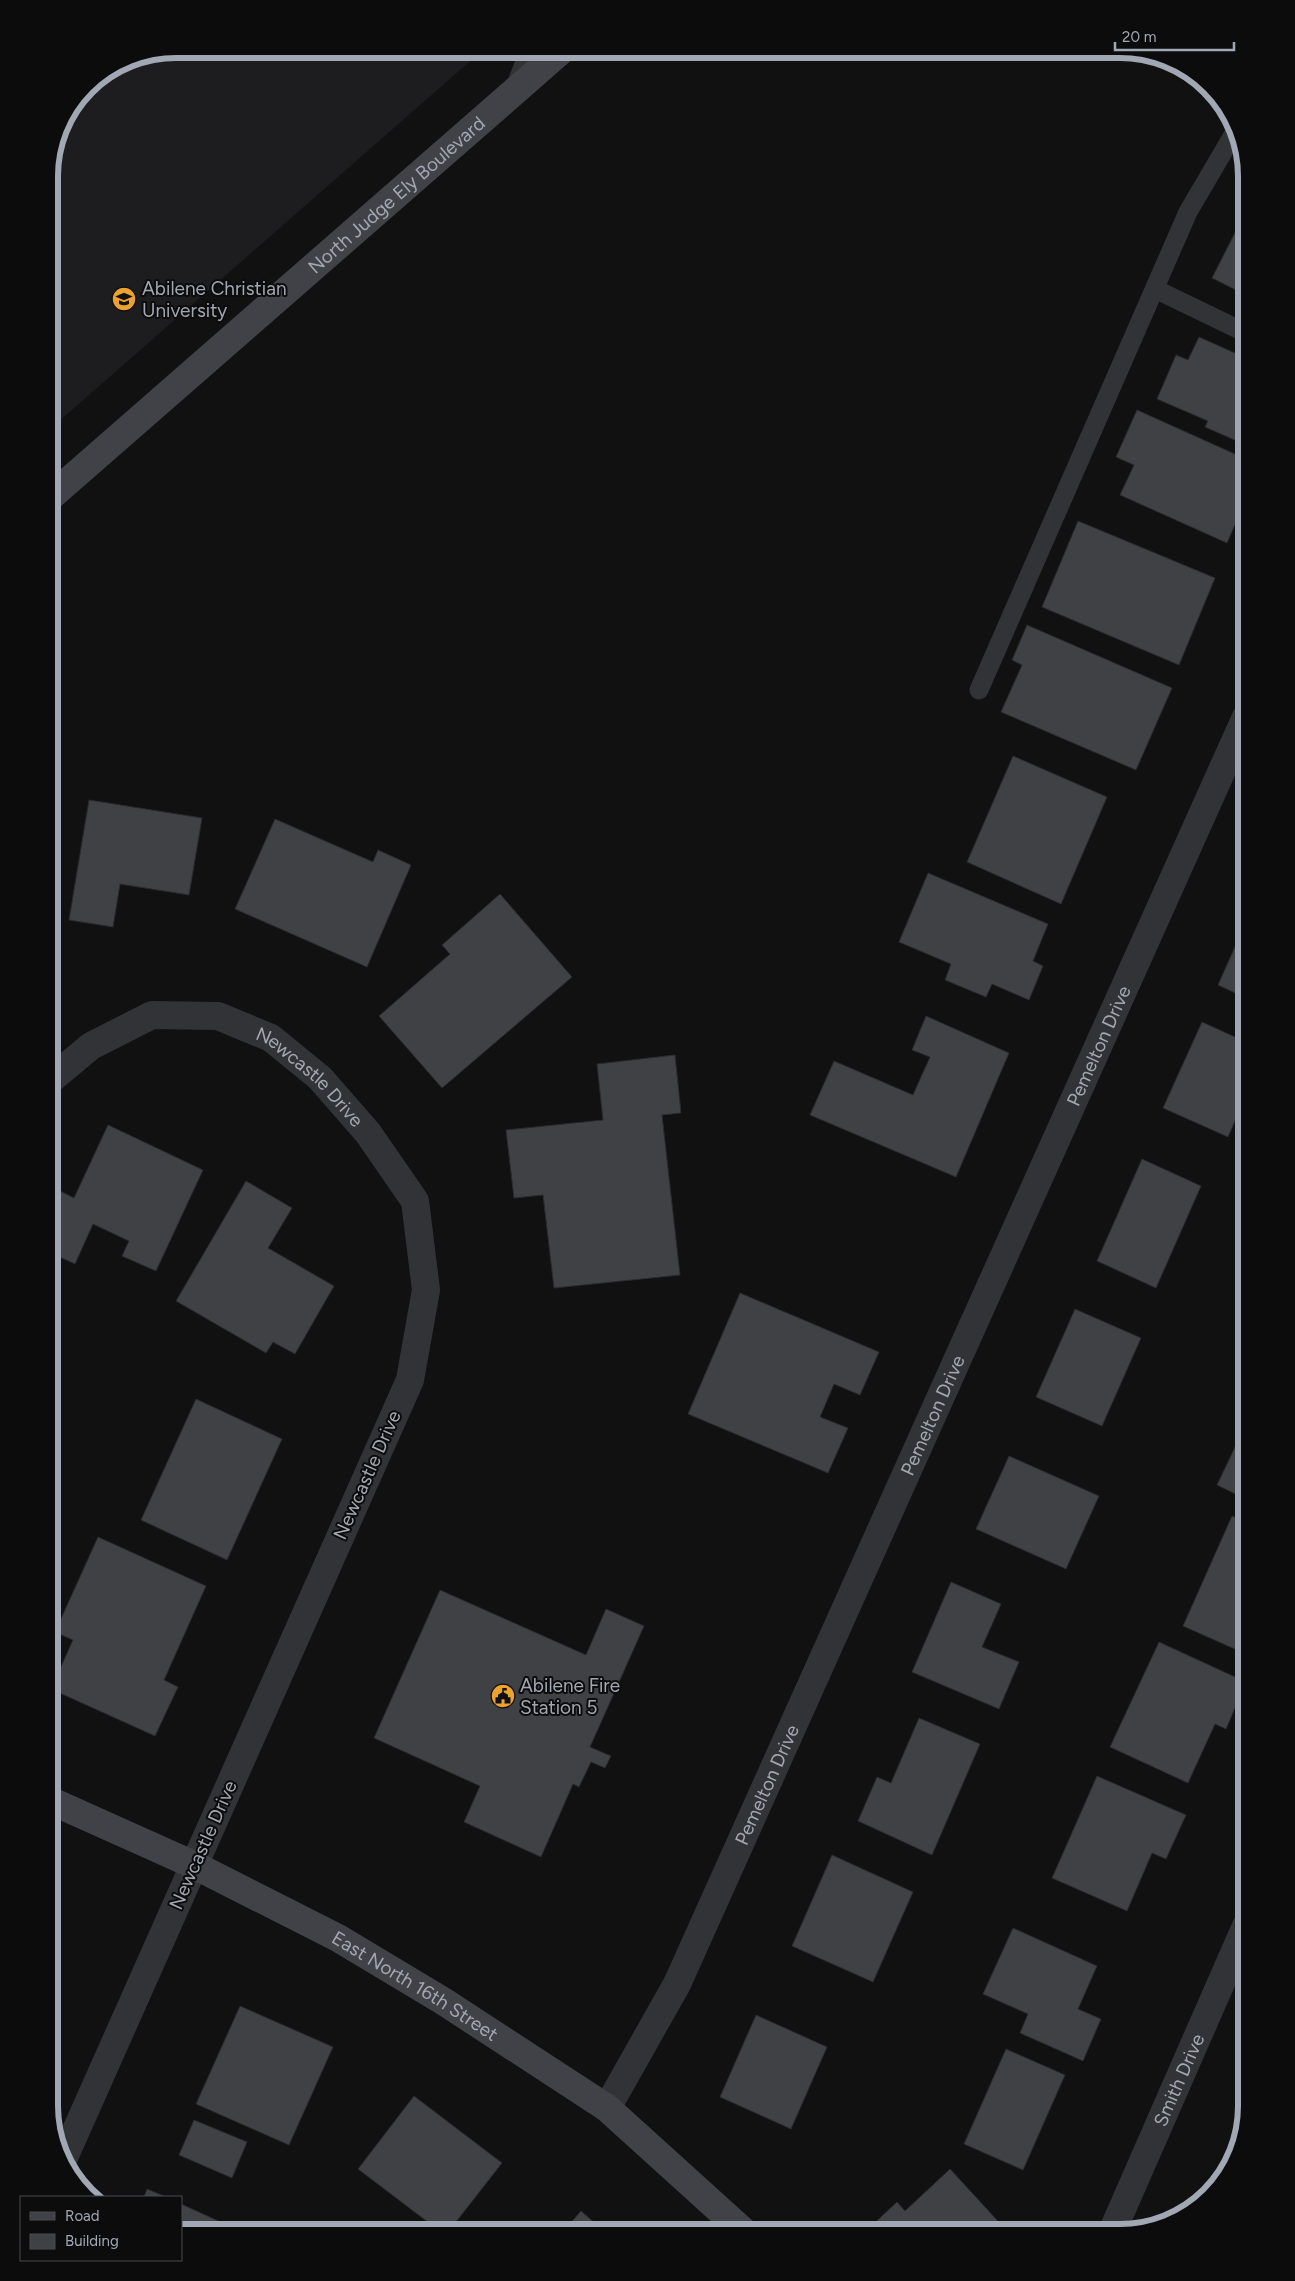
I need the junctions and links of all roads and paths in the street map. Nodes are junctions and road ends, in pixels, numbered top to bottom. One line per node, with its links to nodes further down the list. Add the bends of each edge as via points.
1 (526, 58): 3 (lane)
2 (553, 58): 3 (street, North Judge Ely Boulevard)
3 (512, 93): 7 (street, North Judge Ely Boulevard)
4 (1231, 138): 5 (lane, via 1188,212)
5 (1155, 288): 6 (lane); 8 (lane)
6 (1238, 329)
7 (58, 490)
8 (979, 690)
9 (1238, 735): 14 (street, Pemelton Drive, via 676,1984)
10 (58, 1073): 12 (street, Newcastle Drive, via 90,1046 152,1015 218,1016 271,1038 320,1078 368,1133 415,1201 426,1290 410,1380)
11 (58, 1804): 12 (street, East North 16th Street)
12 (194, 1865): 14 (street, East North 16th Street, via 346,1943 443,2001); 15 (street, Newcastle Drive)
13 (1238, 1944): 17 (street, Smith Drive)
14 (607, 2108): 16 (street, East North 16th Street)
15 (66, 2152)
16 (735, 2224)
17 (1116, 2224)

